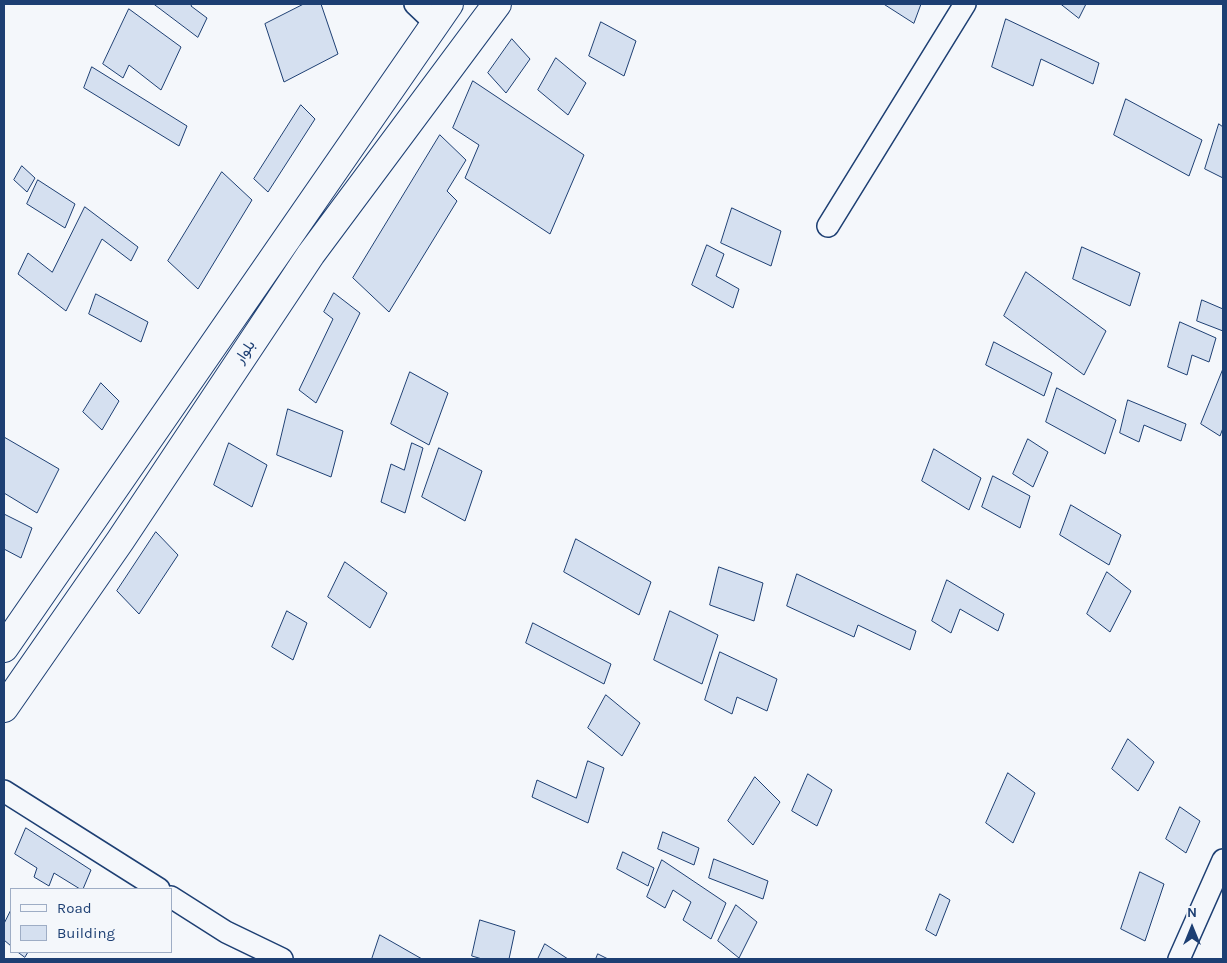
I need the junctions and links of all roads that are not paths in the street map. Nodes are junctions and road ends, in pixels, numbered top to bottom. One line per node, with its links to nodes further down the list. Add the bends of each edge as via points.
1 (415, 4): 4 (street)
2 (497, 4): 7 (main road, بلوار)
3 (965, 4): 5 (street)
4 (442, 13): 6 (main road, بلوار)
5 (828, 226)
6 (285, 240): 7 (main road); 8 (main road, بلوار)
7 (311, 254): 9 (main road, بلوار)
8 (4, 648)
9 (4, 708)
10 (4, 791): 12 (street)
11 (1223, 860): 15 (street)
12 (157, 888)
13 (172, 898): 14 (street, via 226,932)
14 (282, 959)
15 (1179, 959)

